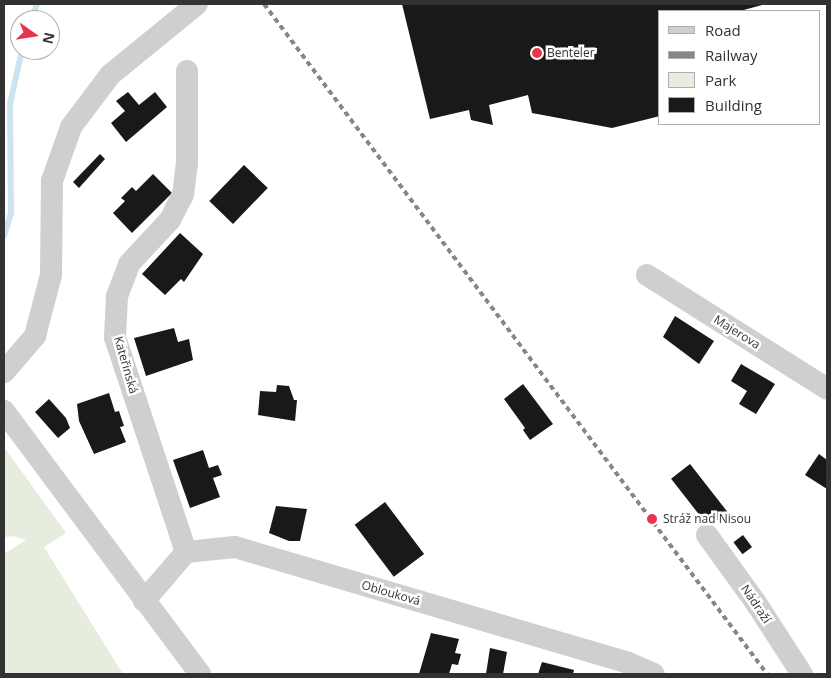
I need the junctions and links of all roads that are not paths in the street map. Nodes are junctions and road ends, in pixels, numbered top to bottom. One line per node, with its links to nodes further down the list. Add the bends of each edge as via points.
1 (197, 4): 4 (street, via 110,75 71,127 52,181 52,275 35,336)
2 (187, 71): 8 (street, Kateřinská, via 187,163 183,195 170,220 129,264 117,296 115,337)
3 (647, 275): 5 (street, Majerova)
4 (4, 372)
5 (827, 389)
6 (4, 411): 9 (street)
7 (707, 535): 12 (street, Nádraží)
8 (186, 552): 9 (street); 11 (street, Oblouková, via 235,547 628,663)
9 (144, 600): 10 (street)
10 (200, 674)
11 (654, 674)
12 (802, 674)

